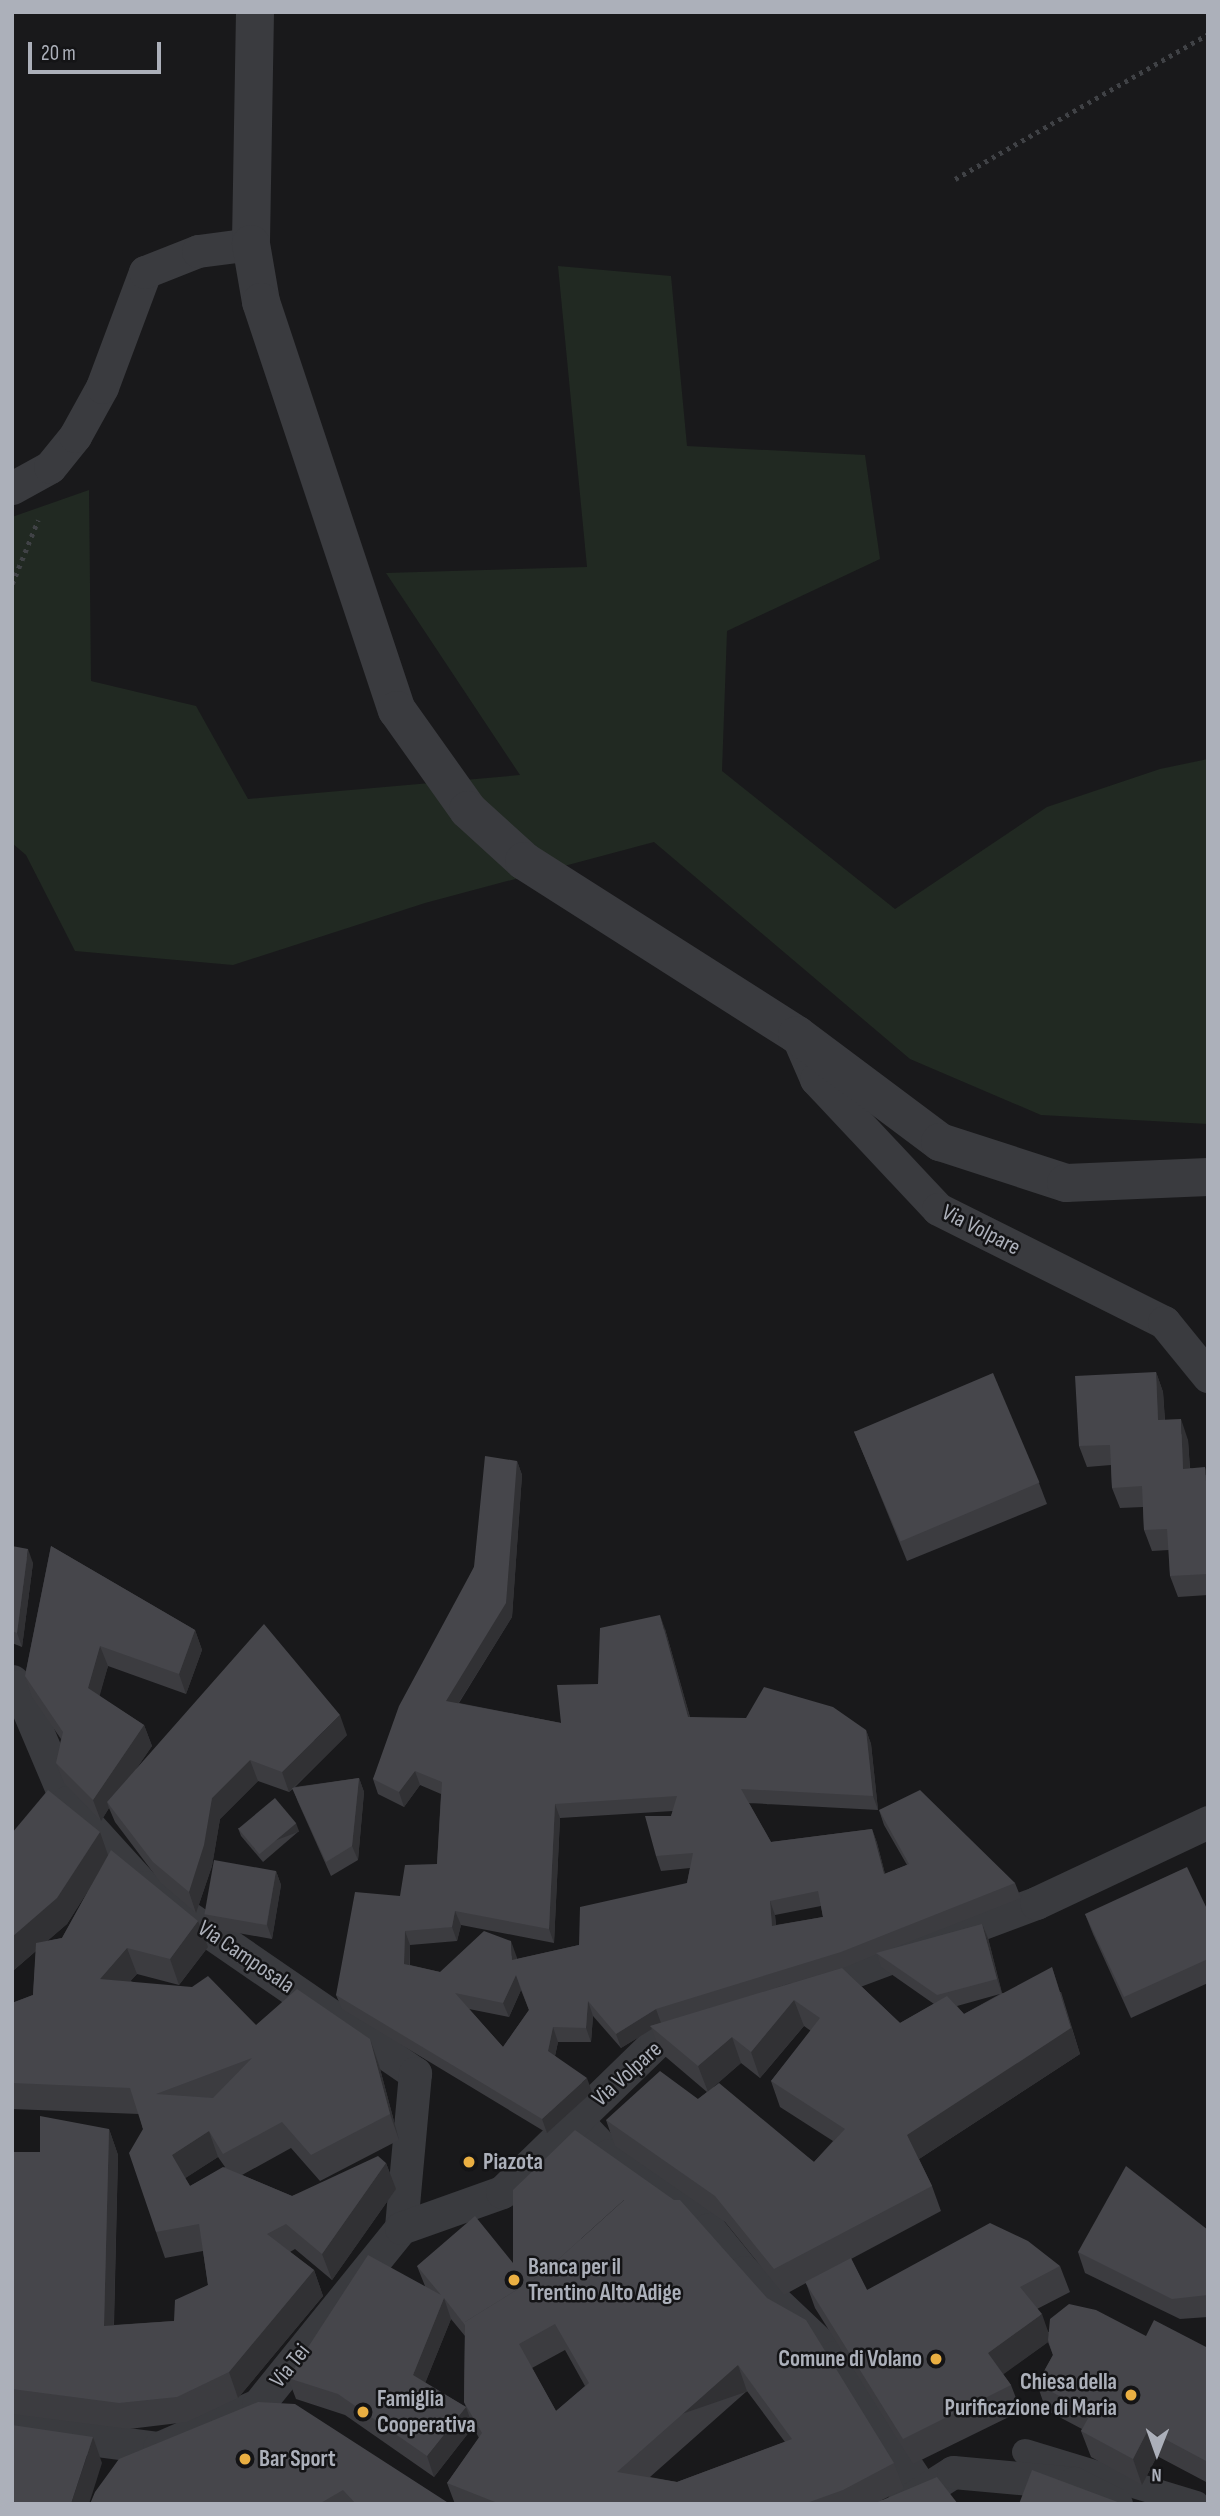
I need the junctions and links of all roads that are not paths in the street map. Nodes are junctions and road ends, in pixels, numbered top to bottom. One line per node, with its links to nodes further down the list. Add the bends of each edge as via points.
1 (255, 12): 2 (street)
2 (251, 244): 3 (street, via 198,251 145,272 102,387 75,436 50,467); 4 (street, via 261,302 397,710 468,810 524,861)
3 (12, 488)
4 (797, 1035): 5 (street, via 940,1142 1066,1184); 6 (street, Via Volpare, via 816,1079 938,1209 1164,1322)
5 (1208, 1177)
6 (1208, 1376)
7 (12, 1681): 13 (street, Via Camposala, via 19,1686 56,1811 144,1888 415,2073)
8 (1208, 1800): 9 (street)
9 (1200, 1826): 10 (street, via 1036,1903)
10 (773, 2000)
11 (734, 2014): 12 (street, Via Volpare, via 656,2042)
12 (576, 2120): 13 (street, via 502,2192); 20 (street, via 609,2155 709,2229 744,2272 834,2357)
13 (401, 2228): 14 (street, Via Tei)
14 (258, 2405): 15 (street); 17 (street, via 159,2448)
15 (294, 2409)
16 (12, 2429): 17 (street)
17 (128, 2444): 19 (street)
18 (1025, 2452): 22 (street)
19 (112, 2480)
20 (913, 2497): 21 (street, via 953,2472 1074,2483)
21 (1116, 2504)
22 (1196, 2504)

